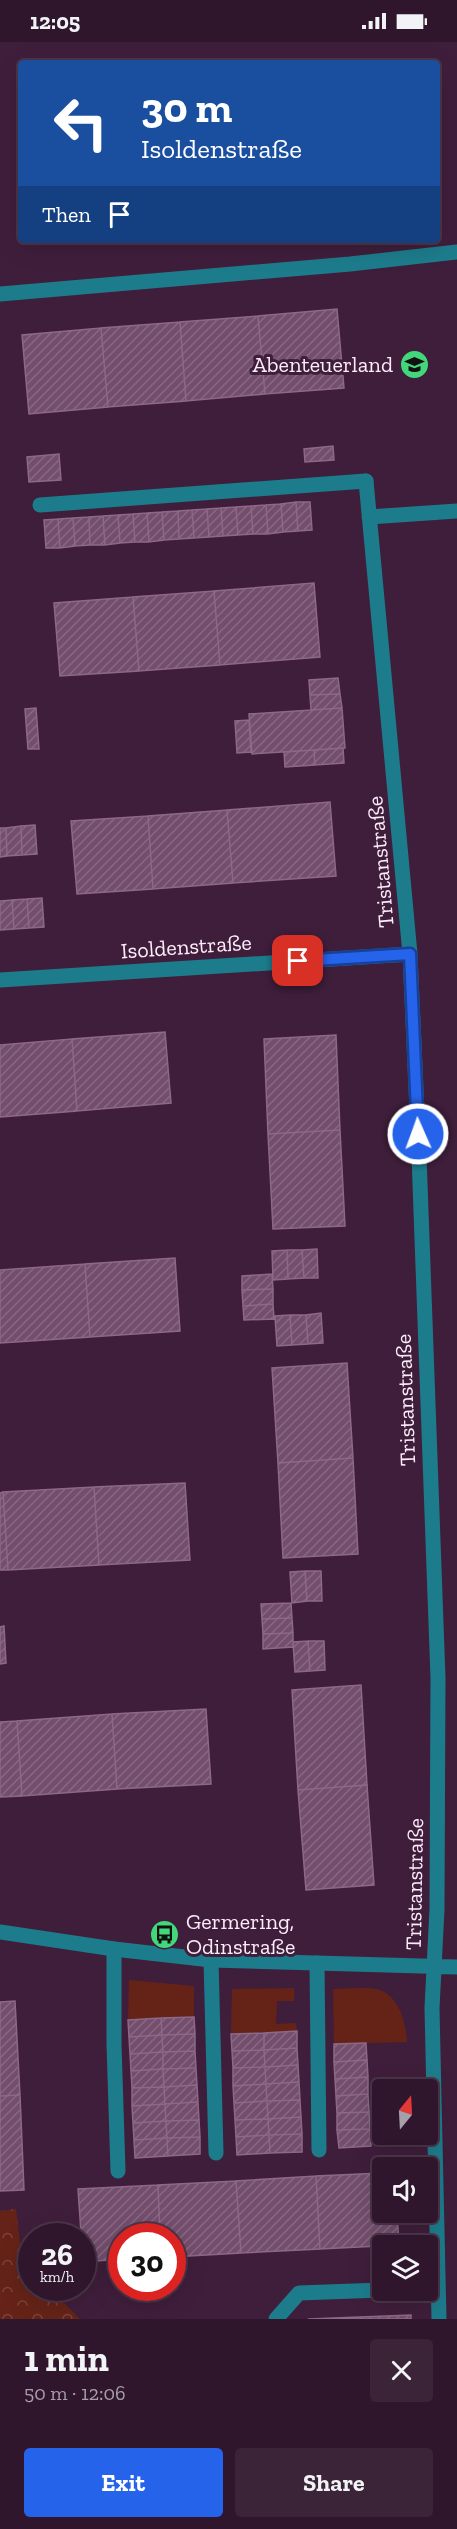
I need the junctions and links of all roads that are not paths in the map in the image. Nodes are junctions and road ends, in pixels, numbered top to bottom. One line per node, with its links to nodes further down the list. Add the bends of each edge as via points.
1 (457, 252): 2 (street)
2 (0, 294)
3 (40, 505): 5 (street, Tristanstraße, via 366,481)
4 (457, 511): 5 (street)
5 (369, 517): 6 (street, Tristanstraße)
6 (410, 954): 7 (street, Isoldenstraße); 12 (street, Tristanstraße, via 438,1678)
7 (0, 980)
8 (0, 1932): 9 (street)
9 (114, 1949): 10 (street); 16 (street)
10 (211, 1960): 11 (street); 15 (street)
11 (317, 1963): 12 (street); 14 (street)
12 (434, 1966): 13 (street); 17 (street, Tristanstraße)
13 (457, 1967)
14 (319, 2150)
15 (216, 2153)
16 (118, 2171)
17 (433, 2235)
18 (372, 2290): 20 (street, via 300,2293)
19 (436, 2301): 21 (street, Tristanstraße)
20 (276, 2319)
21 (439, 2319)

